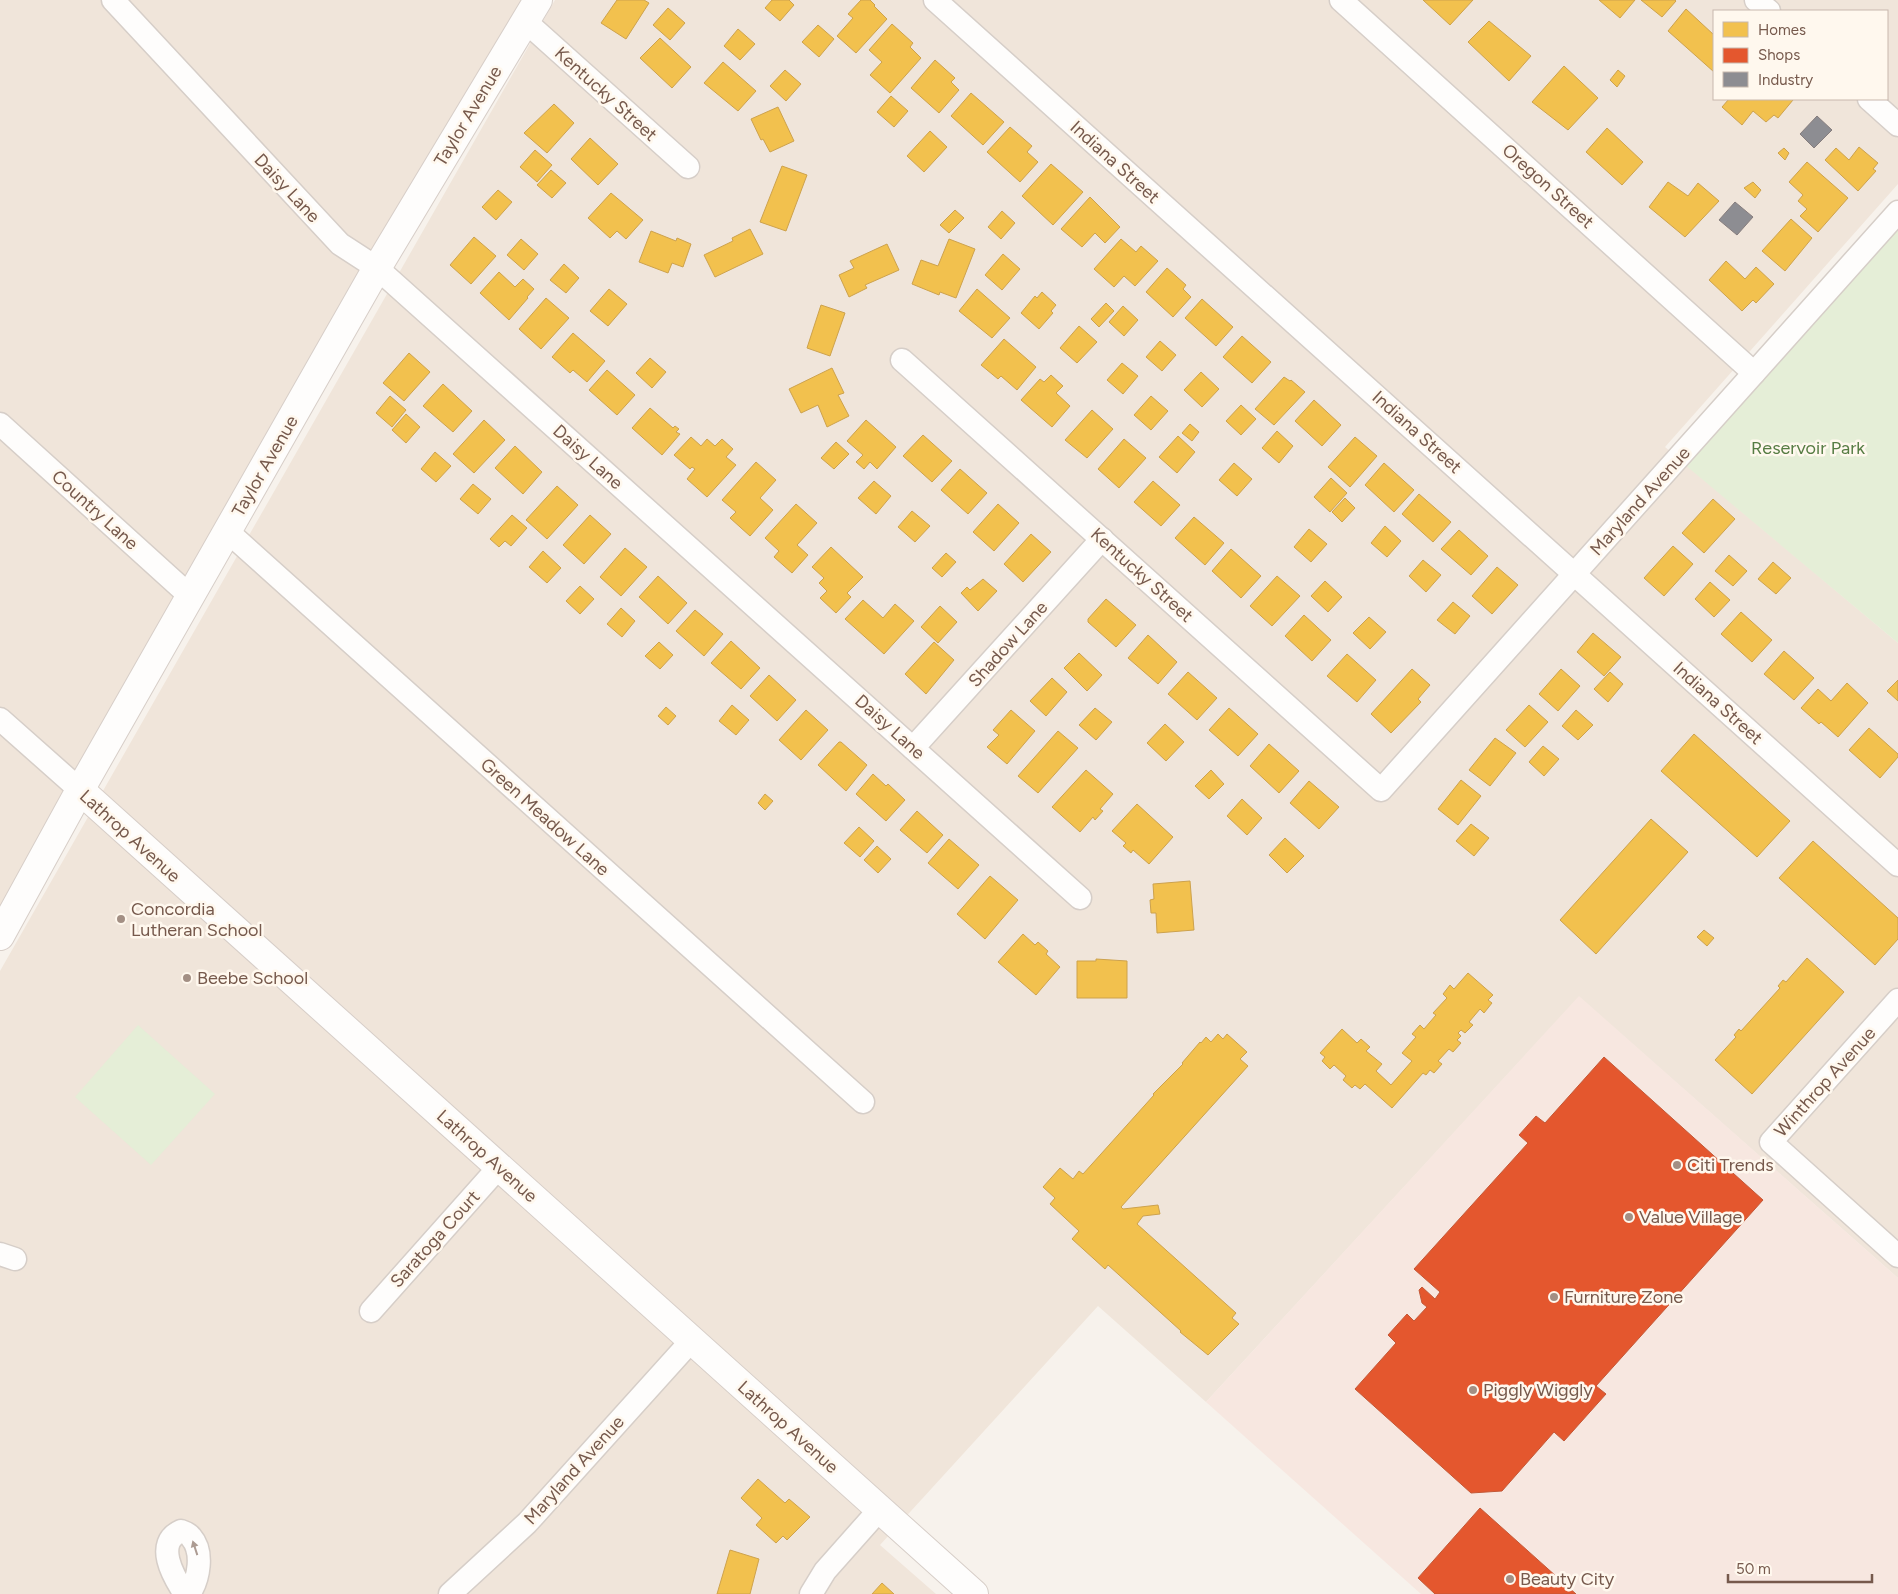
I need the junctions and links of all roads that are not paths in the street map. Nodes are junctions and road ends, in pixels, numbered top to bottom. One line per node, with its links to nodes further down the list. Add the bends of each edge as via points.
1 (113, 0): 11 (street, Daisy Lane, via 340,244)
2 (935, 0): 17 (street, Indiana Street)
3 (1341, 0): 13 (street, Oregon Street)
4 (1756, 0): 5 (street)
5 (1768, 10)
6 (531, 11): 9 (street, Kentucky Street); 11 (street, Taylor Avenue)
7 (1870, 100): 8 (street)
8 (1898, 125)
9 (688, 168)
10 (1898, 212): 13 (street, Maryland Avenue)
11 (377, 268): 15 (street, Taylor Avenue); 20 (street, Daisy Lane)
12 (902, 360): 16 (street, Kentucky Street)
13 (1754, 373): 17 (street, Maryland Avenue)
14 (0, 424): 18 (street, Country Lane)
15 (227, 531): 18 (street, Taylor Avenue); 27 (street, Green Meadow Lane)
16 (1102, 539): 20 (street, Shadow Lane); 22 (street, Kentucky Street)
17 (1574, 574): 22 (street, Maryland Avenue); 23 (street, Indiana Street)
18 (190, 596): 21 (street, Taylor Avenue)
19 (0, 719): 21 (street, Lathrop Avenue)
20 (913, 748): 24 (street, Daisy Lane)
21 (80, 790): 25 (street, Taylor Avenue); 28 (street, Lathrop Avenue)
22 (1381, 790)
23 (1898, 864)
24 (1080, 898)
25 (0, 936)
26 (1898, 1000): 29 (street, Winthrop Avenue, via 1771,1142)
27 (863, 1102)
28 (499, 1168): 30 (street, Saratoga Court); 31 (street, Lathrop Avenue)
29 (1898, 1256)
30 (371, 1311)
31 (692, 1340): 32 (street, Lathrop Avenue); 35 (street, Maryland Avenue, via 527,1523)
32 (880, 1509): 36 (street, via 825,1571); 37 (street, Lathrop Avenue)
33 (185, 1594): 34 (street, one-way to 33, via 196,1581 198,1555 190,1536 181,1530 172,1535 168,1552 169,1565)
34 (189, 1594)
35 (450, 1594)
36 (811, 1594)
37 (974, 1594)

